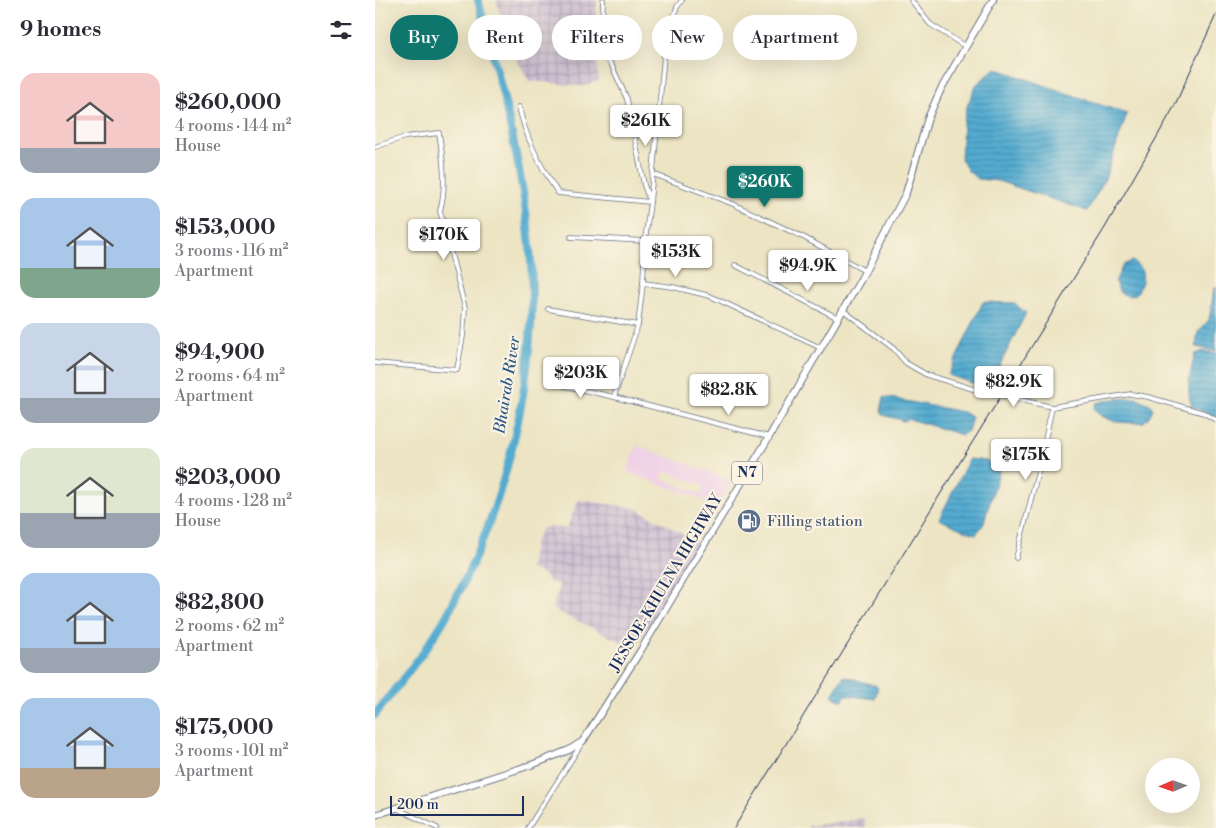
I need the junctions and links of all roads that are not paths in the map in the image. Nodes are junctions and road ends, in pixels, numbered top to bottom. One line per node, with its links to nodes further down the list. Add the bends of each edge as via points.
1 (603, 0): 9 (street, via 601,51 612,66 627,99)
2 (682, 0): 8 (street, via 677,6 665,46)
3 (911, 0): 5 (street, via 930,24)
4 (993, 0): 5 (highway, JESSOE-KHULNA HIGHWAY / N7)
5 (966, 46): 13 (highway, JESSOE-KHULNA HIGHWAY / N7, via 928,118 906,193)
6 (519, 107): 9 (street, via 534,152 557,193)
7 (375, 147): 20 (street, via 405,137 439,133 444,197 440,212 465,308 457,370)
8 (653, 174): 9 (street); 13 (street, via 733,204)
9 (650, 202): 11 (street)
10 (571, 237): 11 (street)
11 (645, 241): 14 (street)
12 (735, 265): 17 (street)
13 (865, 271): 16 (highway, JESSOE-KHULNA HIGHWAY / N7)
14 (643, 283): 18 (street); 19 (street, via 710,296)
15 (548, 309): 18 (street)
16 (843, 310): 17 (highway, JESSOE-KHULNA HIGHWAY / N7); 23 (street, via 906,362 927,375)
17 (838, 318): 19 (highway, JESSOE-KHULNA HIGHWAY / N7)
18 (638, 326): 22 (street)
19 (821, 348): 25 (highway, JESSOE-KHULNA HIGHWAY / N7)
20 (375, 363)
21 (552, 383): 22 (street)
22 (614, 397): 25 (street)
23 (1052, 407): 24 (street, via 1131,394 1204,413); 26 (street)
24 (1216, 420)
25 (769, 437): 27 (highway, JESSOE-KHULNA HIGHWAY / N7)
26 (1016, 558)
27 (583, 742): 28 (highway, via 534,764); 31 (street)
28 (395, 808): 29 (highway); 30 (street)
29 (375, 815)
30 (437, 828)
31 (528, 828)

